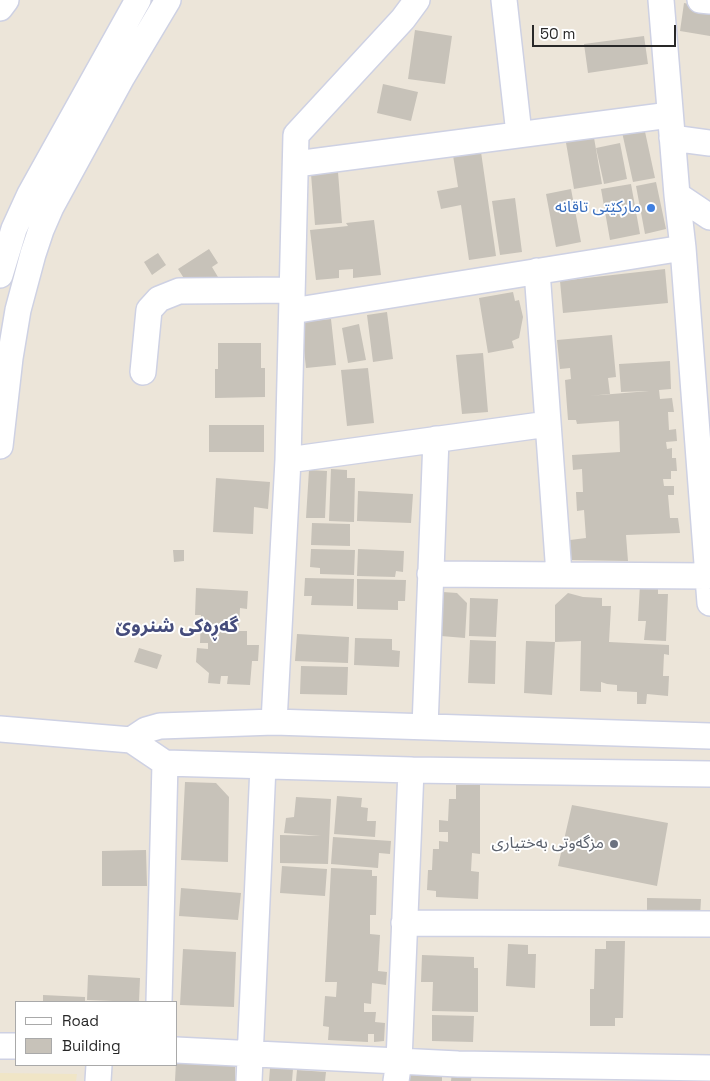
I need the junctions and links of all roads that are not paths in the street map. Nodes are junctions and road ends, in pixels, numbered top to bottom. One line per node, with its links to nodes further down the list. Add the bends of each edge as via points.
1 (6, 0): 9 (street)
2 (138, 0): 18 (street, via 30,194 14,229)
3 (168, 0): 22 (street, via 122,77 41,230 18,310)
4 (417, 0): 13 (street, via 296,135)
5 (504, 0): 11 (street)
6 (661, 0): 10 (street)
7 (700, 0): 8 (street)
8 (710, 1)
9 (0, 8)
10 (671, 127): 11 (street); 12 (street); 14 (street)
11 (519, 134): 13 (street)
12 (710, 143)
13 (296, 164): 19 (street)
14 (676, 195): 15 (street); 16 (street)
15 (710, 217)
16 (683, 248): 17 (street); 27 (street)
17 (537, 271): 19 (street); 21 (street)
18 (0, 275)
19 (292, 300): 20 (street, via 179,292 159,299 149,310); 24 (street)
20 (143, 372)
21 (548, 424): 23 (street); 26 (street)
22 (1, 431)
23 (436, 439): 24 (street); 25 (street)
24 (288, 460): 29 (street)
25 (430, 574): 26 (street); 30 (street)
26 (559, 574): 27 (street)
27 (707, 576): 28 (street)
28 (710, 603)
29 (274, 722): 30 (street); 33 (street, via 160,726)
30 (425, 727): 32 (street)
31 (0, 729): 33 (street)
32 (710, 736)
33 (131, 740): 34 (street)
34 (165, 762): 35 (street); 40 (street)
35 (263, 766): 36 (street); 44 (street)
36 (411, 770): 37 (street); 38 (street)
37 (710, 774)
38 (404, 923): 39 (street); 47 (street)
39 (710, 924)
40 (159, 1001)
41 (0, 1046): 42 (street)
42 (15, 1046)
43 (178, 1050): 44 (street)
44 (250, 1053): 47 (street); 49 (street)
45 (99, 1066): 48 (street)
46 (710, 1068): 47 (street, via 458,1064)
47 (397, 1071)
48 (98, 1081)
49 (249, 1081)

